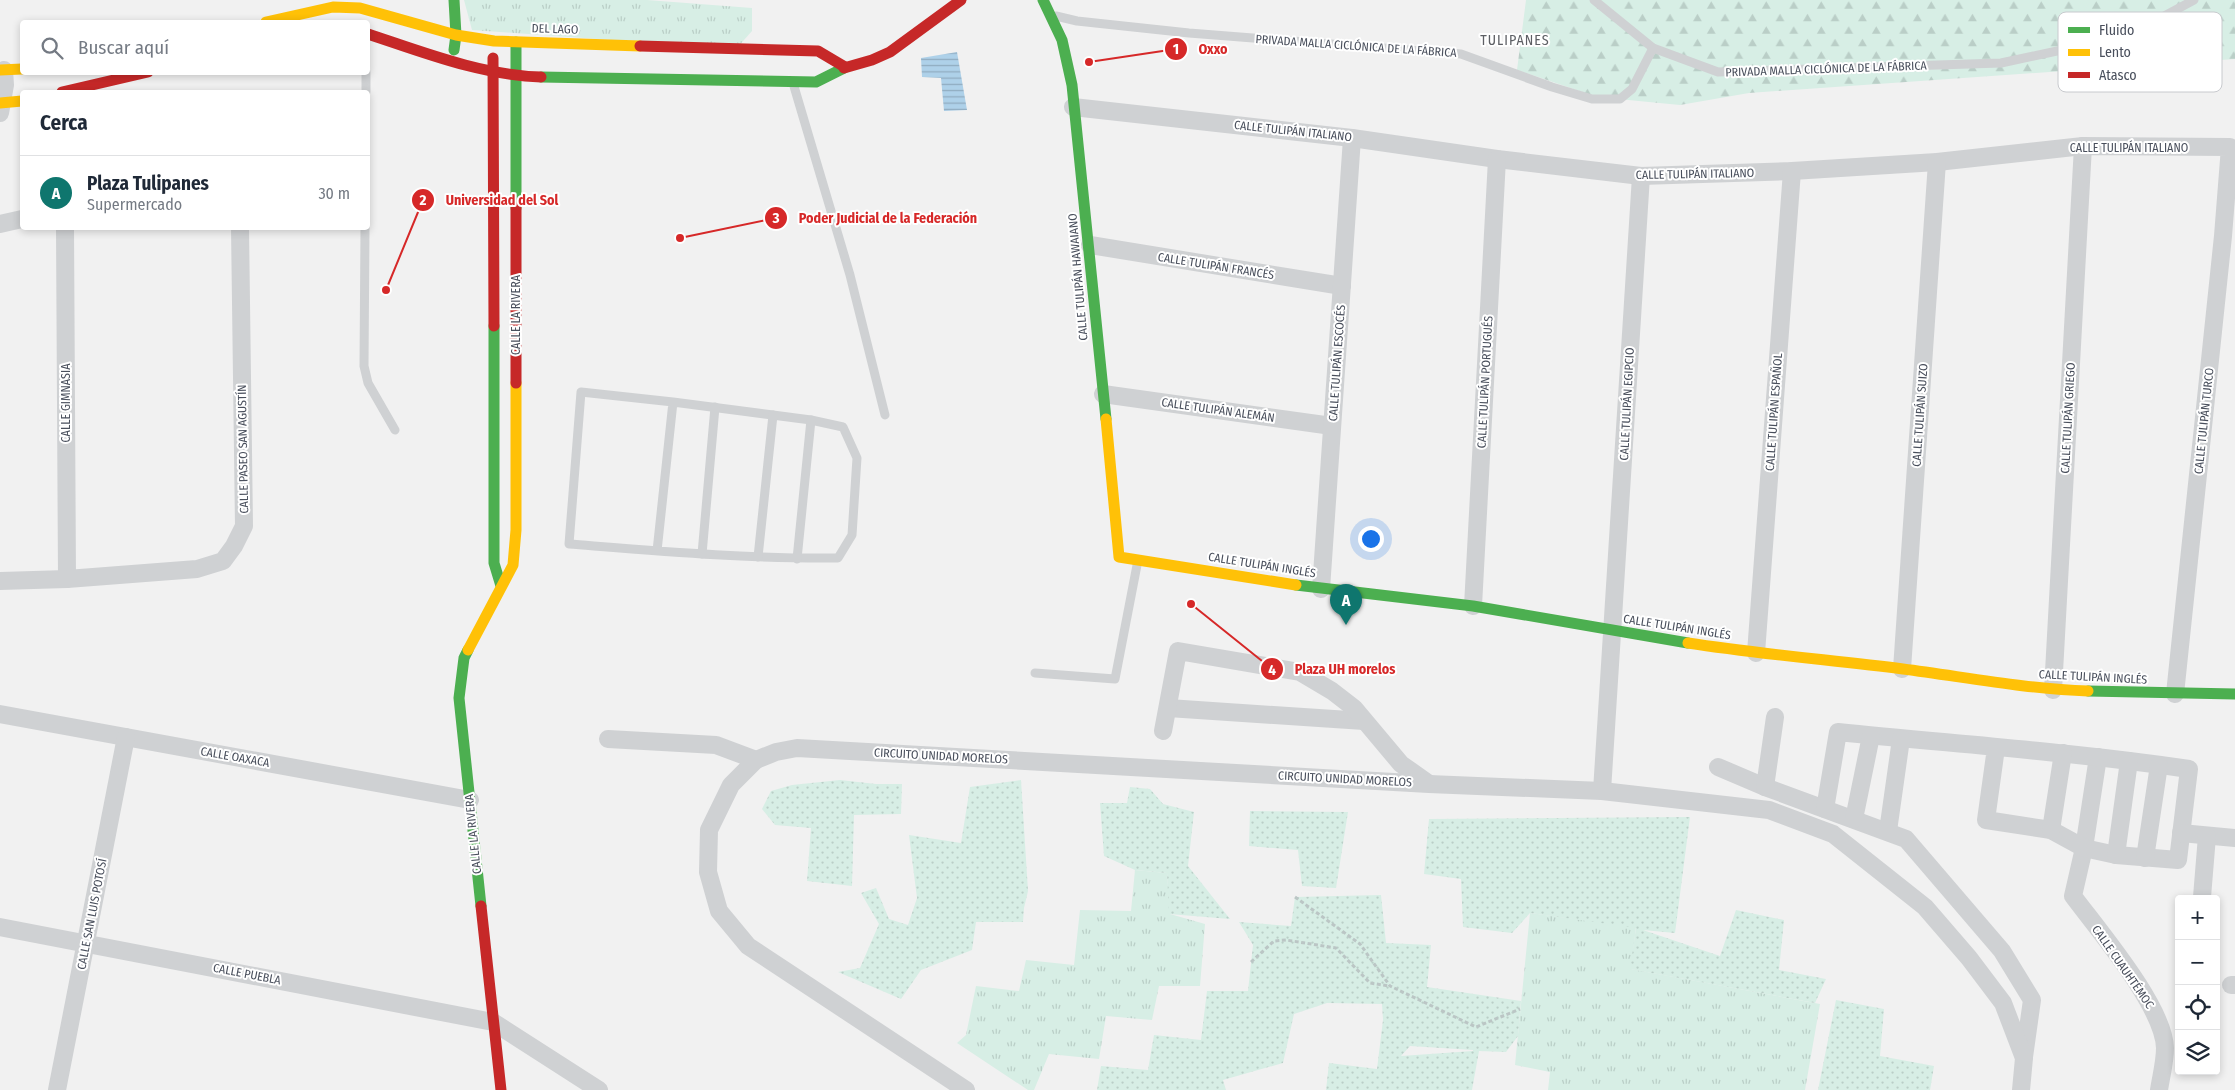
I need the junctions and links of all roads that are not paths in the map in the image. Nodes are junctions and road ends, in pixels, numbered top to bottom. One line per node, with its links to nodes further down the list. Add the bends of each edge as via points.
1 (454, 0): 10 (street)
2 (1043, 0): 7 (street, CALLE TULIPÁN HAWAIANO)
3 (1594, 0): 13 (lane)
4 (2194, 0): 6 (lane, PRIVADA MALLA CICLÓNICA DE LA FÁBRICA)
5 (957, 2): 16 (street, via 890,52)
6 (2171, 12)
7 (1053, 15): 13 (lane, PRIVADA MALLA CICLÓNICA DE LA FÁBRICA, via 1077,21 1189,33 1461,54 1592,99 1620,99 1632,89); 28 (street, CALLE TULIPÁN HAWAIANO, via 1066,54)
8 (275, 20): 10 (street, DEL LAGO, via 333,7 360,8)
9 (370, 35): 15 (street)
10 (456, 35): 11 (street, DEL LAGO); 15 (street)
11 (494, 41): 12 (street, DEL LAGO); 19 (street, CALLE LA RIVERA)
12 (516, 42): 16 (street, DEL LAGO, via 818,51); 22 (street, CALLE LA RIVERA)
13 (1653, 48): 14 (lane, PRIVADA MALLA CICLÓNICA DE LA FÁBRICA, via 1718,72 2001,63)
14 (2058, 51)
15 (452, 62): 19 (street)
16 (845, 67): 23 (street, via 816,82)
17 (20, 69): 18 (street)
18 (2, 70): 27 (street)
19 (493, 73): 22 (street); 52 (street, CALLE LA RIVERA)
20 (133, 75): 24 (street)
21 (366, 75): 25 (lane)
22 (516, 76): 23 (street); 53 (street, CALLE LA RIVERA)
23 (793, 83): 48 (lane, via 850,275)
24 (65, 89)
25 (366, 90)
26 (20, 102): 27 (street)
27 (1, 107)
28 (1073, 107): 29 (street, CALLE TULIPÁN ITALIANO); 42 (street, CALLE TULIPÁN HAWAIANO)
29 (1352, 138): 32 (street, CALLE TULIPÁN ITALIANO); 43 (street, CALLE TULIPÁN ESCOCÉS)
30 (2083, 146): 31 (street, CALLE TULIPÁN ITALIANO); 33 (street, CALLE TULIPÁN ITALIANO); 69 (street, CALLE TULIPÁN GRIEGO)
31 (2230, 148): 41 (street, CALLE TULIPÁN TURCO)
32 (1497, 159): 35 (street, CALLE TULIPÁN ITALIANO); 64 (street, CALLE TULIPÁN PORTUGUÉS)
33 (1937, 162): 34 (street, CALLE TULIPÁN ITALIANO); 67 (street, CALLE TULIPÁN SUIZO)
34 (1792, 171): 35 (street, CALLE TULIPÁN ITALIANO); 66 (street, CALLE TULIPÁN ESPAÑOL)
35 (1641, 176): 65 (street, CALLE TULIPÁN EGIPCIO)
36 (20, 219): 37 (street)
37 (0, 224)
38 (65, 230): 60 (street, CALLE GIMNASIA)
39 (240, 230): 60 (street, CALLE PASEO SAN AGUSTÍN, via 244,526 223,561 214,564 197,569)
40 (365, 230): 51 (lane, via 364,366 368,382)
41 (2229, 237): 70 (street, CALLE TULIPÁN TURCO)
42 (1090, 245): 43 (street, CALLE TULIPÁN FRANCÉS); 44 (street, CALLE TULIPÁN HAWAIANO)
43 (1342, 286): 50 (street, CALLE TULIPÁN ESCOCÉS)
44 (1103, 394): 50 (street, CALLE TULIPÁN ALEMÁN); 57 (street, CALLE TULIPÁN HAWAIANO)
45 (672, 402): 46 (lane); 54 (lane); 54 (lane, via 581,392 569,544)
46 (715, 407): 47 (lane); 55 (lane)
47 (773, 414): 49 (lane); 56 (lane)
48 (885, 414)
49 (811, 420): 58 (lane); 58 (lane, via 843,427 857,458 852,535 838,558)
50 (1332, 426): 63 (street, CALLE TULIPÁN ESCOCÉS)
51 (395, 430)
52 (494, 530): 53 (street); 62 (street, CALLE LA RIVERA, via 494,563)
53 (516, 530): 62 (street, CALLE LA RIVERA, via 513,565)
54 (656, 551): 55 (lane)
55 (702, 554): 56 (lane)
56 (758, 557): 58 (lane)
57 (1119, 557): 59 (street, CALLE TULIPÁN INGLÉS)
58 (797, 559)
59 (1138, 560): 63 (street, CALLE TULIPÁN INGLÉS); 68 (lane, via 1115,679)
60 (67, 579): 61 (street, CALLE PASEO SAN AGUSTÍN)
61 (0, 581)
62 (501, 586): 91 (street, CALLE LA RIVERA, via 464,658 460,679 459,698)
63 (1321, 589): 64 (street, CALLE TULIPÁN INGLÉS)
64 (1473, 606): 65 (street, CALLE TULIPÁN INGLÉS)
65 (1613, 632): 66 (street, CALLE TULIPÁN INGLÉS); 90 (street)
66 (1756, 653): 67 (street, CALLE TULIPÁN INGLÉS)
67 (1902, 669): 69 (street, CALLE TULIPÁN INGLÉS)
68 (1034, 673)
69 (2053, 690): 70 (street, CALLE TULIPÁN INGLÉS)
70 (2175, 694): 71 (street, CALLE TULIPÁN INGLÉS)
71 (2235, 694)
72 (1168, 708): 75 (street); 75 (street, via 1178,651 1300,672 1332,691 1354,708); 76 (street)
73 (0, 714): 78 (street, CALLE OAXACA)
74 (1775, 717): 89 (street)
75 (1364, 721): 88 (street, via 1402,764)
76 (1163, 731)
77 (1871, 736): 80 (street); 92 (street, via 1838,732); 93 (street)
78 (126, 737): 91 (street, CALLE OAXACA); 104 (street, CALLE SAN LUIS POTOSÍ)
79 (608, 739): 84 (street, via 716,745)
80 (1901, 739): 81 (street); 95 (street)
81 (1996, 748): 82 (street); 94 (street, via 1986,820)
82 (2063, 752): 83 (street); 94 (street)
83 (2098, 757): 85 (street); 99 (street, CALLE CUAUHTÉMOC)
84 (756, 760): 88 (street, CIRCUITO UNIDAD MORELOS, via 797,748); 110 (street, CIRCUITO UNIDAD MORELOS, via 731,785 709,830 708,872 719,910 748,946)
85 (2129, 761): 86 (street); 100 (street)
86 (2159, 764): 96 (street, via 2190,769); 101 (street)
87 (1718, 767): 89 (street)
88 (1429, 784): 90 (street, CIRCUITO UNIDAD MORELOS)
89 (1765, 787): 92 (street)
90 (1602, 791): 106 (street, CIRCUITO UNIDAD MORELOS, via 1769,810 1833,834 1924,907 1963,951 2003,1003)
91 (470, 800): 105 (street, CALLE LA RIVERA)
92 (1825, 809): 93 (street)
93 (1854, 819): 95 (street)
94 (2050, 830): 99 (street)
95 (1888, 831): 106 (street, via 1906,839 2002,951 2032,1000)
96 (2181, 833): 97 (street); 101 (street, via 2178,860)
97 (2207, 836): 98 (street); 102 (street)
98 (2235, 838)
99 (2084, 848): 100 (street); 112 (street, CALLE CUAUHTÉMOC, via 2073,896 2146,997 2159,1021 2164,1048)
100 (2116, 855): 101 (street)
101 (2144, 858)
102 (2202, 895)
103 (0, 927): 104 (street, CALLE PUEBLA)
104 (86, 944): 105 (street, CALLE PUEBLA); 107 (street, CALLE SAN LUIS POTOSÍ)
105 (493, 1022): 108 (street, CALLE LA RIVERA); 109 (street)
106 (2024, 1058): 111 (street, CIRCUITO UNIDAD MORELOS)
107 (58, 1090)
108 (501, 1090)
109 (599, 1090)
110 (966, 1090)
111 (2021, 1090)
112 (2159, 1090)

